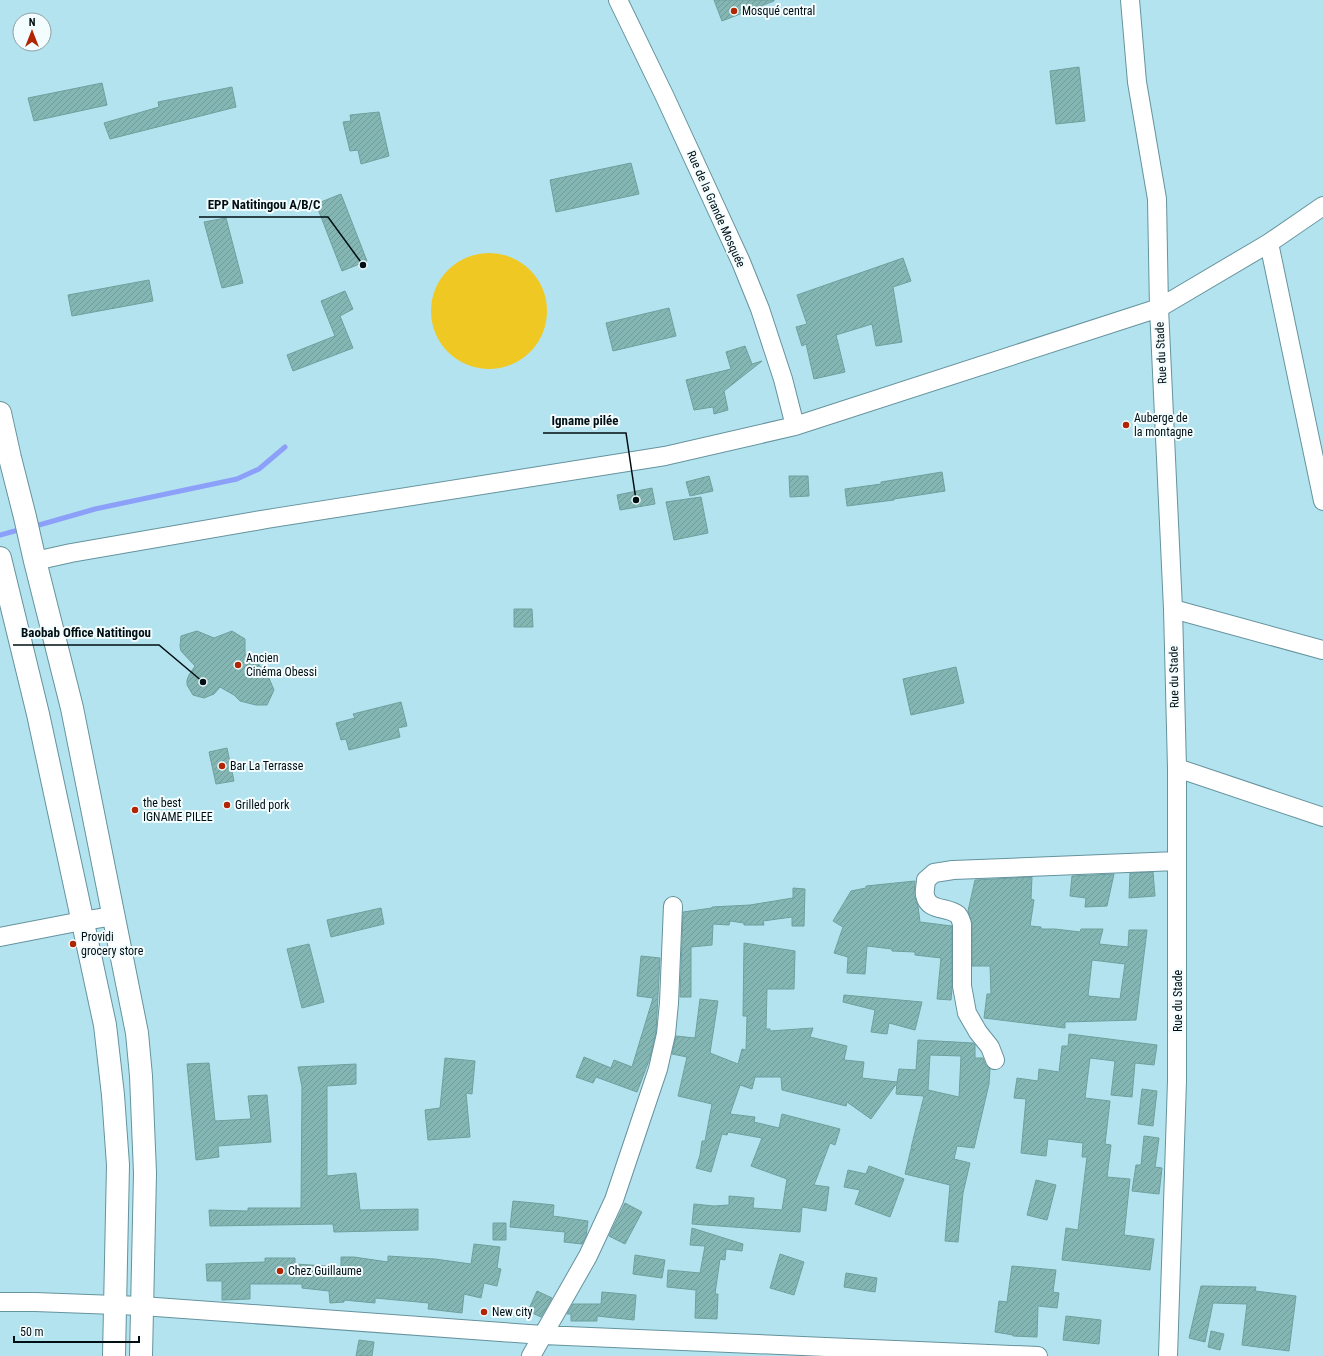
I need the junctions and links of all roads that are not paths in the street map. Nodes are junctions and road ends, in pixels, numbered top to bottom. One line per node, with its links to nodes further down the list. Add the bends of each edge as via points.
1 (618, 0): 7 (street, Rue de la Grande Mosquée, via 741,262 760,309)
2 (1130, 0): 5 (street, Rue du Stade, via 1137,82 1157,198)
3 (1323, 206): 4 (street)
4 (1269, 243): 5 (street); 9 (street)
5 (1159, 308): 7 (street); 12 (street, Rue du Stade)
6 (0, 413): 8 (highway)
7 (795, 426): 11 (street, via 665,456 267,519)
8 (5, 460): 11 (highway, via 26,517)
9 (1323, 501)
10 (0, 558): 15 (highway)
11 (34, 561): 14 (highway)
12 (1172, 609): 13 (street); 16 (street, Rue du Stade)
13 (1323, 650)
14 (72, 708): 15 (highway); 20 (highway)
15 (38, 714): 21 (highway)
16 (1177, 768): 17 (street); 18 (street, Rue du Stade)
17 (1323, 817)
18 (1177, 861): 23 (street, via 953,870 934,873 926,880 924,894 927,901 933,907 959,916 962,924 962,986 967,1013 990,1047); 33 (street, Rue du Stade, via 1178,1081)
19 (673, 906): 27 (street, via 669,1003 666,1034 658,1069 614,1200 588,1256)
20 (114, 916): 21 (street); 26 (highway, via 137,1033 141,1076 145,1173)
21 (82, 920): 22 (street); 25 (highway, via 105,1025 113,1095 118,1165)
22 (0, 937)
23 (995, 1060)
24 (0, 1302): 25 (street)
25 (115, 1304): 26 (street); 29 (highway)
26 (142, 1306): 27 (street); 30 (highway)
27 (543, 1336): 28 (street); 31 (street)
28 (785, 1351): 32 (street)
29 (114, 1356)
30 (141, 1356)
31 (531, 1356)
32 (1038, 1356)
33 (1168, 1356)

